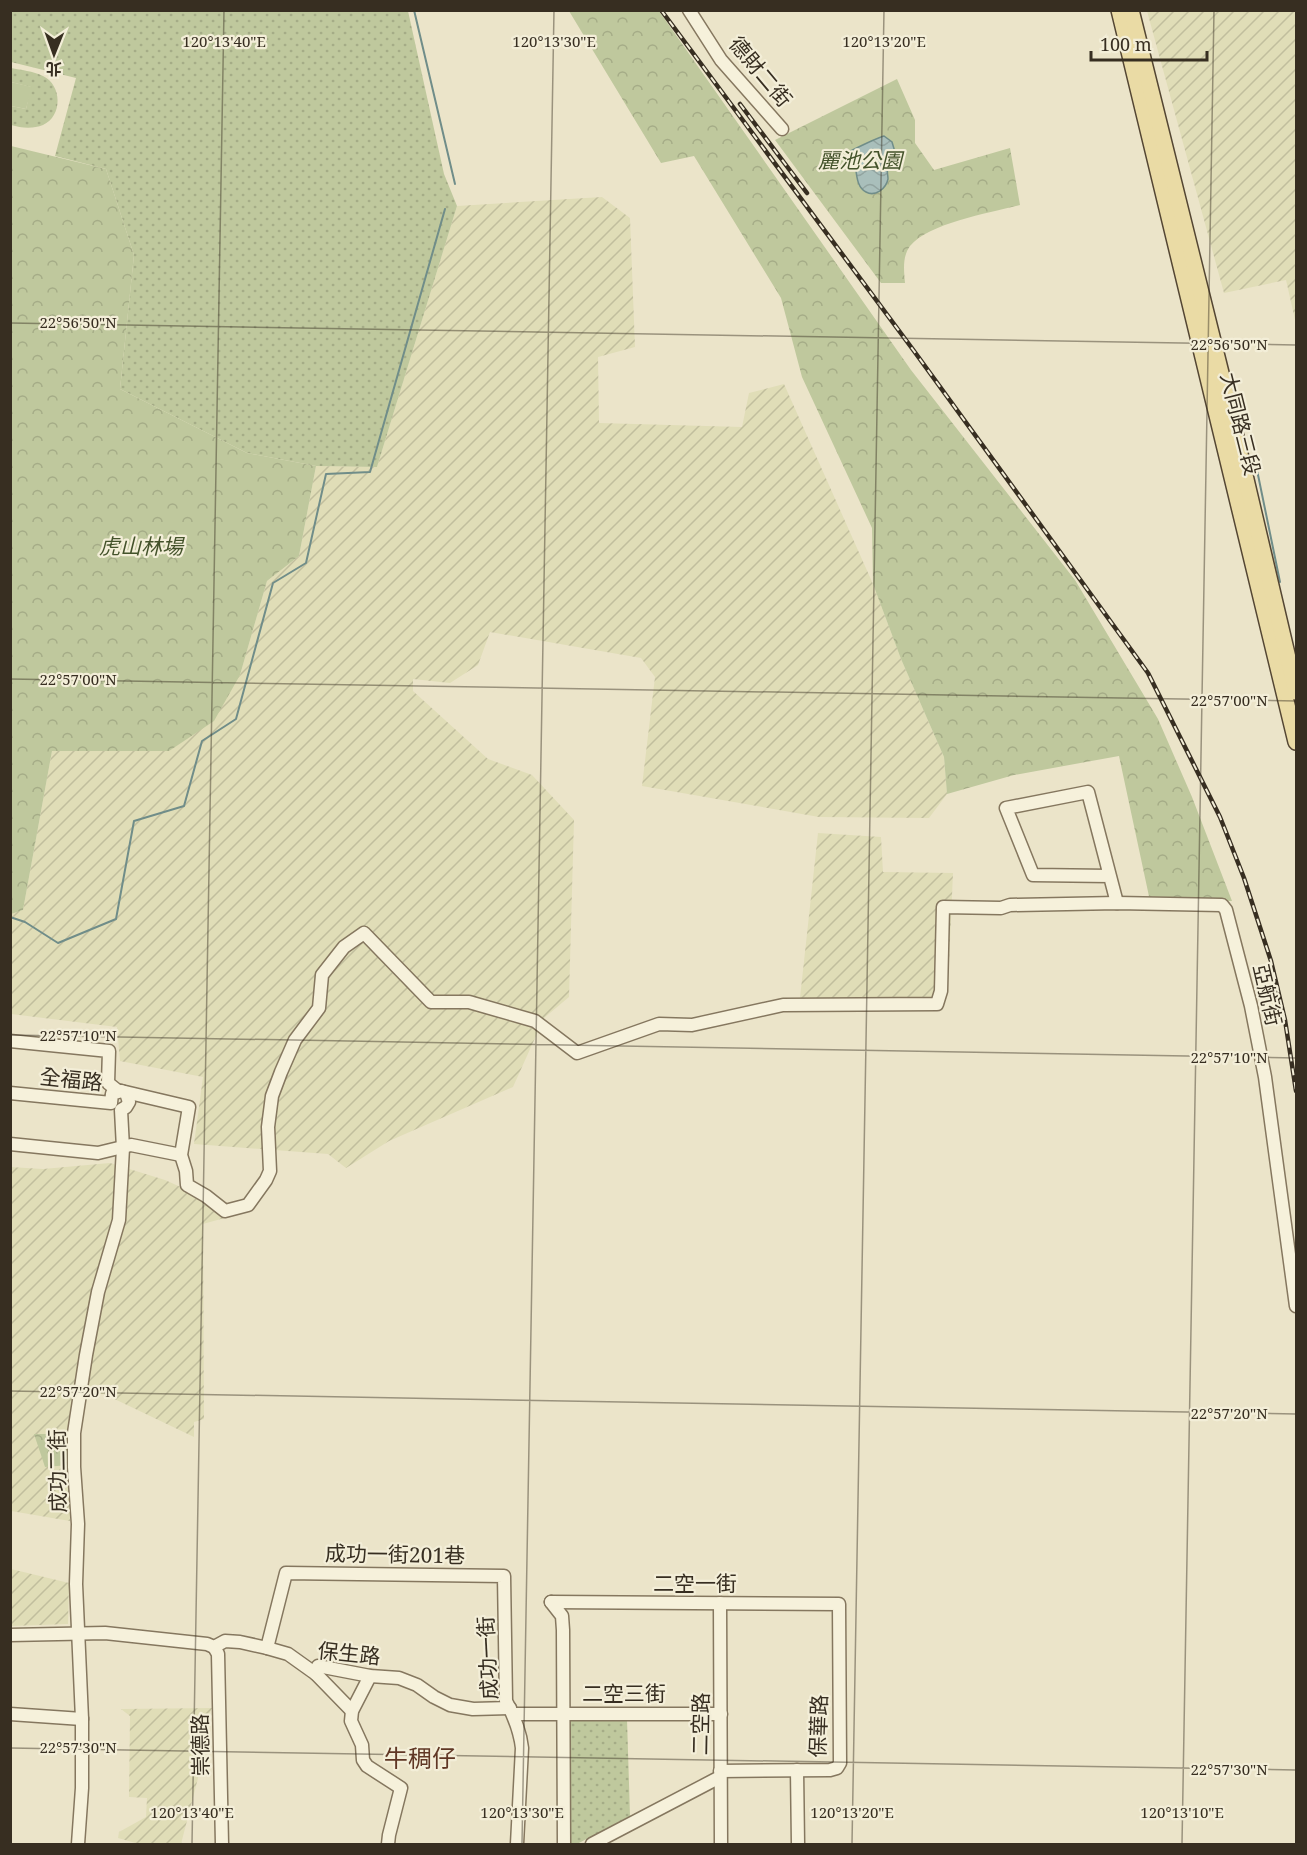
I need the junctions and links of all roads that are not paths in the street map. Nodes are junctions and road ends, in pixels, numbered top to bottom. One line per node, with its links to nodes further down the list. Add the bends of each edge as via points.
1 (689, 10): 4 (street, 德財二街, via 721,60)
2 (1119, 10): 6 (main road, 大同路三段)
3 (1131, 10): 5 (main road, 大同路三段)
4 (782, 129)
5 (1296, 692)
6 (1296, 742)
7 (1110, 876): 7 (street, via 1033,875 1006,808 1088,792); 8 (street)
8 (1117, 903): 15 (street, 亞航街, via 943,907 941,991 937,1004 783,1005 692,1025 659,1024 577,1053 535,1020 470,1002 431,1002 364,933 344,947 322,975 319,1008 295,1040 272,1096 268,1127 270,1171 248,1205 225,1211 187,1185); 16 (street, 亞航街, via 1222,905 1226,910 1251,1006 1264,1077)
9 (10, 1041): 10 (street, via 109,1051 108,1083)
10 (119, 1091): 12 (street, via 128,1096); 15 (street, 全福路, via 189,1107)
11 (10, 1093): 12 (street, 全福路)
12 (120, 1106): 14 (street, 成功二街)
13 (10, 1144): 14 (street, via 98,1153)
14 (123, 1148): 15 (street, via 131,1145); 20 (street, 成功二街, via 118,1220 98,1292 74,1433)
15 (181, 1155)
16 (1296, 1306)
17 (504, 1576): 23 (street, 成功一街201巷, via 286,1573); 27 (street, 成功一街, via 506,1701)
18 (720, 1603): 19 (street, 二空一街); 29 (street, 二空一街, via 551,1602 563,1622); 30 (street, 二空路)
19 (839, 1604): 32 (street, 保華路, via 840,1763 831,1770)
20 (78, 1633): 21 (street, 保生路); 22 (street, 保生路); 31 (street, 成功二街)
21 (10, 1635)
22 (214, 1647): 23 (street, 保生路, via 225,1641); 35 (street, 崇德路, via 218,1654)
23 (267, 1648): 24 (street, 保生路, via 288,1654)
24 (316, 1674): 25 (street, 保生路, via 318,1666); 26 (street)
25 (370, 1676): 26 (street); 27 (street, 保生路, via 417,1684 450,1705)
26 (352, 1711): 36 (street, via 351,1721 362,1745 363,1760 400,1788)
27 (512, 1711): 29 (street, 保生路); 37 (street, 成功一街, via 522,1748)
28 (10, 1714): 31 (street)
29 (564, 1714): 30 (street, 二空三街); 38 (street)
30 (721, 1714): 33 (street, 二空路)
31 (82, 1719): 34 (street, 成功二街)
32 (796, 1770): 33 (street, 保華路); 41 (street)
33 (720, 1774): 39 (street, 保華路); 40 (street, 二空路)
34 (78, 1845)
35 (222, 1845)
36 (388, 1845)
37 (517, 1845)
38 (564, 1845)
39 (592, 1845)
40 (721, 1845)
41 (798, 1845)

